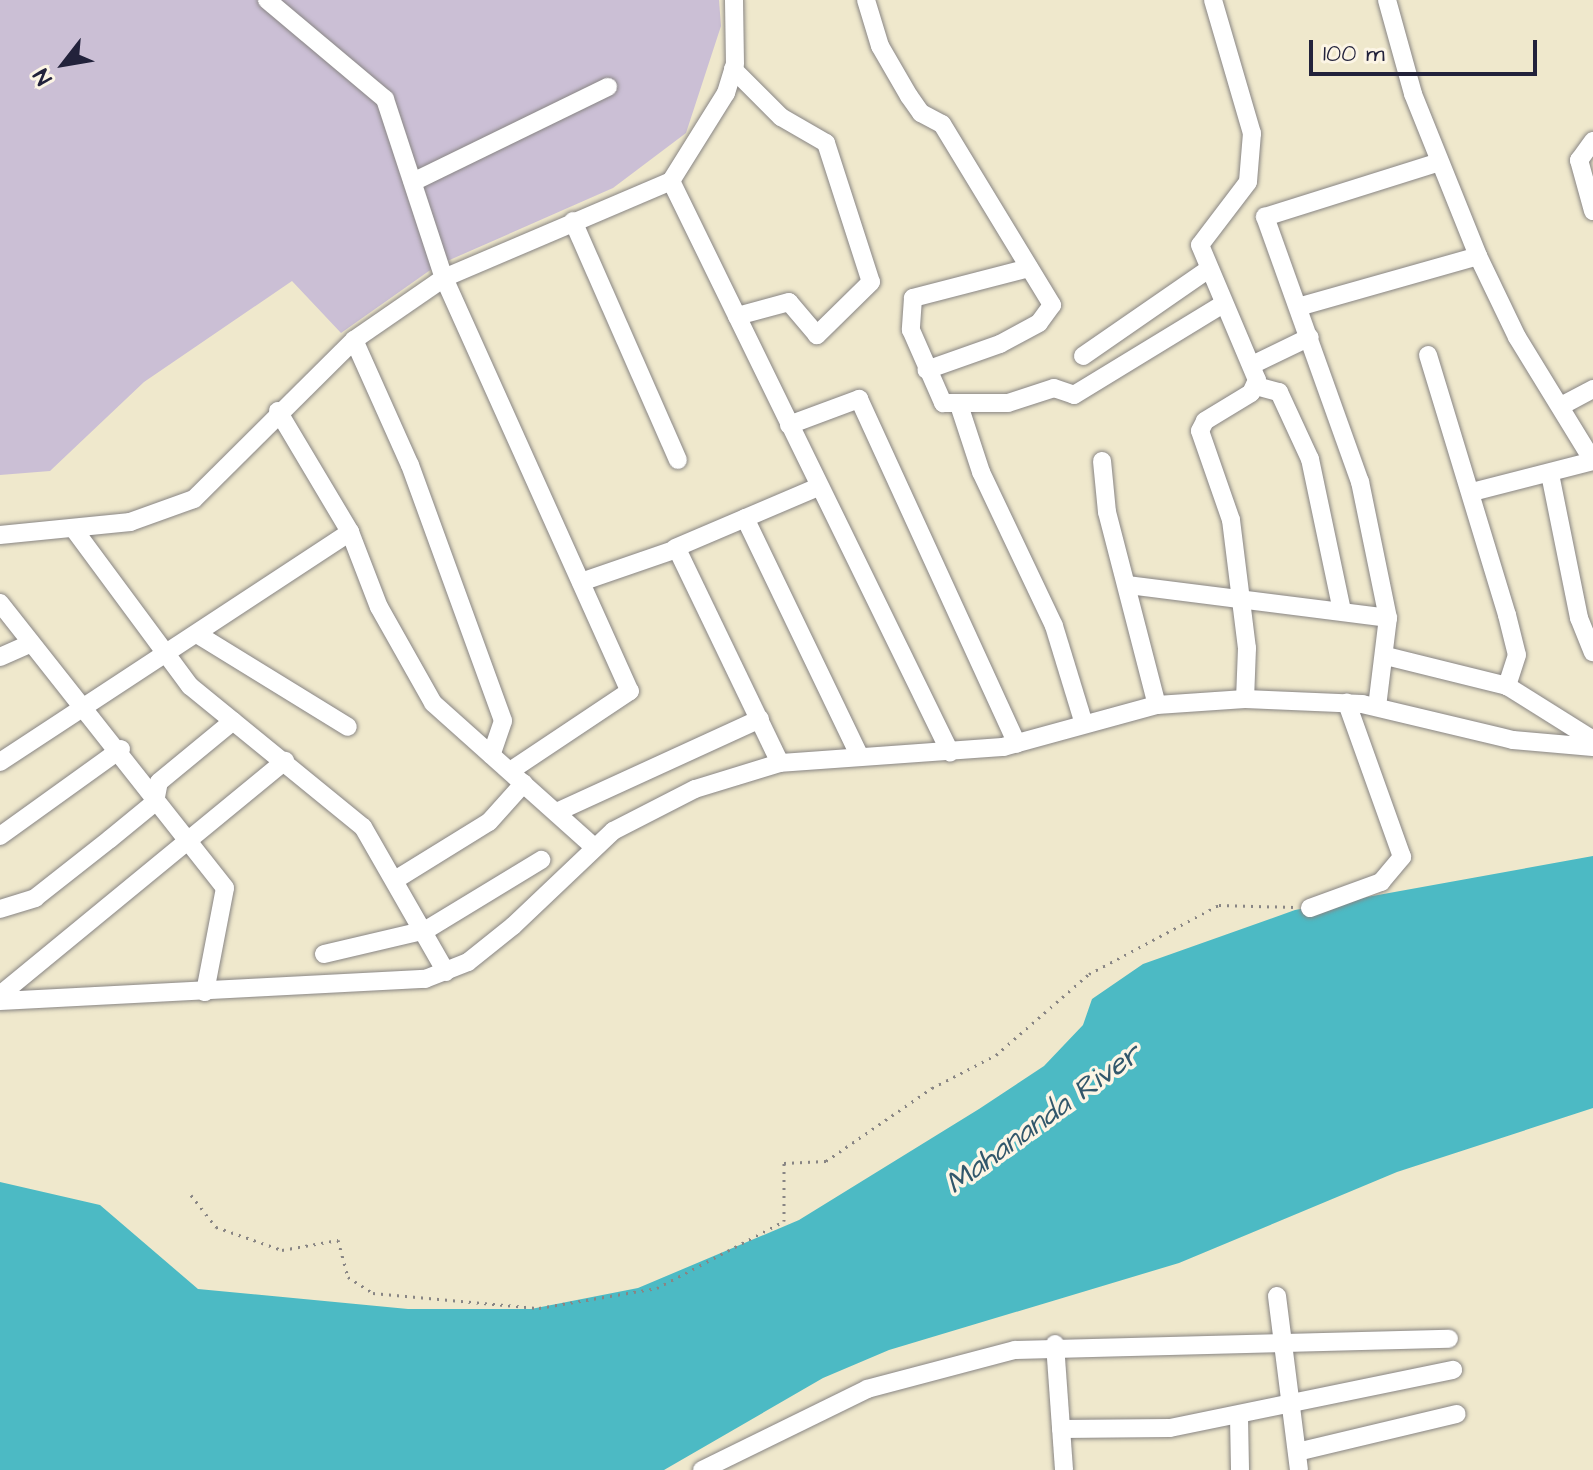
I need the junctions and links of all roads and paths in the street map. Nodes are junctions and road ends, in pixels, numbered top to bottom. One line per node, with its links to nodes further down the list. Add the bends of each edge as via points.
1 (267, 0): 11 (street, via 385,99)
2 (734, 0): 6 (street)
3 (866, 0): 17 (street, via 909,96 921,113 942,124)
4 (1213, 0): 12 (street, via 1252,133)
5 (1387, 0): 9 (street)
6 (733, 69): 10 (street, via 716,113); 22 (street, via 781,117 826,143 871,282 817,335 789,302)
7 (608, 87): 11 (street)
8 (1593, 141): 13 (street, via 1579,160)
9 (1439, 162): 14 (street); 16 (street)
10 (671, 181): 15 (street); 22 (street)
11 (413, 182): 19 (street)
12 (1244, 188): 14 (street); 18 (street, via 1201,237)
13 (1593, 211)
14 (1265, 217): 21 (street)
15 (573, 221): 19 (street); 35 (street)
16 (1478, 256): 21 (street); 32 (street)
17 (1029, 268): 28 (street, via 1052,305 1048,315 1000,344); 28 (street, via 913,298 911,330)
18 (1207, 270): 20 (street); 26 (street)
19 (444, 278): 24 (street); 46 (street)
20 (1223, 304): 27 (street); 31 (street, via 1074,395 1054,388 1008,403)
21 (1298, 307): 23 (street)
22 (737, 316): 34 (street)
23 (1310, 337): 27 (street); 51 (street, via 1349,440)
24 (354, 340): 33 (street); 73 (street, via 410,465 503,721)
25 (1428, 355): 40 (street)
26 (1083, 356)
27 (1252, 365): 29 (street)
28 (926, 370): 31 (street, via 943,403)
29 (1256, 386): 48 (street, via 1200,431 1225,497); 50 (street, via 1279,392 1310,459)
30 (1593, 389): 32 (street)
31 (959, 405): 66 (street, via 981,472 1054,626)
32 (1561, 406): 37 (street)
33 (278, 411): 42 (street, via 194,499 130,522); 43 (street)
34 (789, 425): 39 (street); 69 (street, via 859,399)
35 (678, 460)
36 (1102, 461): 47 (street, via 1107,512)
37 (1593, 461): 38 (street)
38 (1550, 474): 40 (street); 55 (street, via 1579,618)
39 (818, 487): 41 (street); 72 (street)
40 (1476, 491): 58 (street, via 1517,655)
41 (745, 518): 45 (street); 74 (street)
42 (73, 528): 44 (street); 54 (street)
43 (350, 532): 52 (street, via 288,566); 73 (street, via 379,607 433,703)
44 (0, 535)
45 (675, 548): 46 (street); 64 (street)
46 (581, 582): 78 (street, via 630,693)
47 (1128, 585): 48 (street); 61 (street)
48 (1242, 598): 50 (street); 59 (street)
49 (0, 603): 53 (street)
50 (1342, 611): 51 (street)
51 (1388, 618): 56 (street)
52 (197, 634): 54 (street); 67 (street)
53 (31, 643): 57 (street); 62 (street)
54 (167, 651): 62 (street); 65 (street, via 185,681)
55 (1593, 652)
56 (1386, 656): 58 (street); 63 (street)
57 (0, 657)
58 (1507, 686): 68 (street)
59 (1245, 699): 60 (street); 61 (street)
60 (1347, 703): 63 (street); 86 (street, via 1402,857 1381,882)
61 (1157, 705): 66 (street)
62 (84, 707): 71 (street); 76 (street)
63 (1377, 707): 70 (street, via 1513,740)
64 (760, 719): 77 (street); 80 (street, via 605,784)
65 (233, 721): 75 (street); 79 (street, via 159,782)
66 (1084, 724): 69 (street)
67 (348, 727)
68 (1593, 740)
69 (1017, 744): 72 (street)
70 (1593, 747)
71 (121, 749): 79 (street); 81 (street)
72 (950, 752): 74 (street)
73 (491, 755): 78 (street)
74 (859, 755): 77 (street)
75 (285, 761): 82 (street); 85 (street, via 363,827)
76 (0, 762)
77 (780, 763): 83 (street, via 695,789)
78 (517, 777): 80 (street); 85 (street, via 489,822)
79 (155, 802): 82 (street); 87 (street, via 35,898)
80 (559, 811): 83 (street)
81 (0, 836)
82 (187, 841): 91 (street, via 227,896); 92 (street)
83 (592, 845): 90 (street, via 513,926)
84 (541, 860): 88 (street)
85 (395, 880): 88 (street)
86 (1310, 908): 94 (path, via 1219,905 1089,974 996,1055 932,1088 826,1161 784,1163 784,1221 657,1288 539,1308 373,1293 348,1277 338,1240 282,1250 216,1227)
87 (0, 909)
88 (426, 930): 89 (street); 90 (street)
89 (324, 954)
90 (446, 972): 91 (street, via 405,983)
91 (205, 992): 93 (street)
92 (0, 995)
93 (0, 1001)
94 (191, 1195)
95 (1277, 1296): 98 (street)
96 (1449, 1339): 98 (street)
97 (1055, 1344): 98 (street); 103 (street); 105 (street, via 867,1389)
98 (1285, 1345): 100 (street)
99 (1453, 1370): 100 (street)
100 (1294, 1407): 102 (street); 104 (street)
101 (1457, 1414): 104 (street)
102 (1239, 1417): 103 (street, via 1170,1428); 107 (street)
103 (1061, 1429): 106 (street)
104 (1298, 1461)
105 (702, 1470)
106 (1064, 1470)
107 (1240, 1470)

